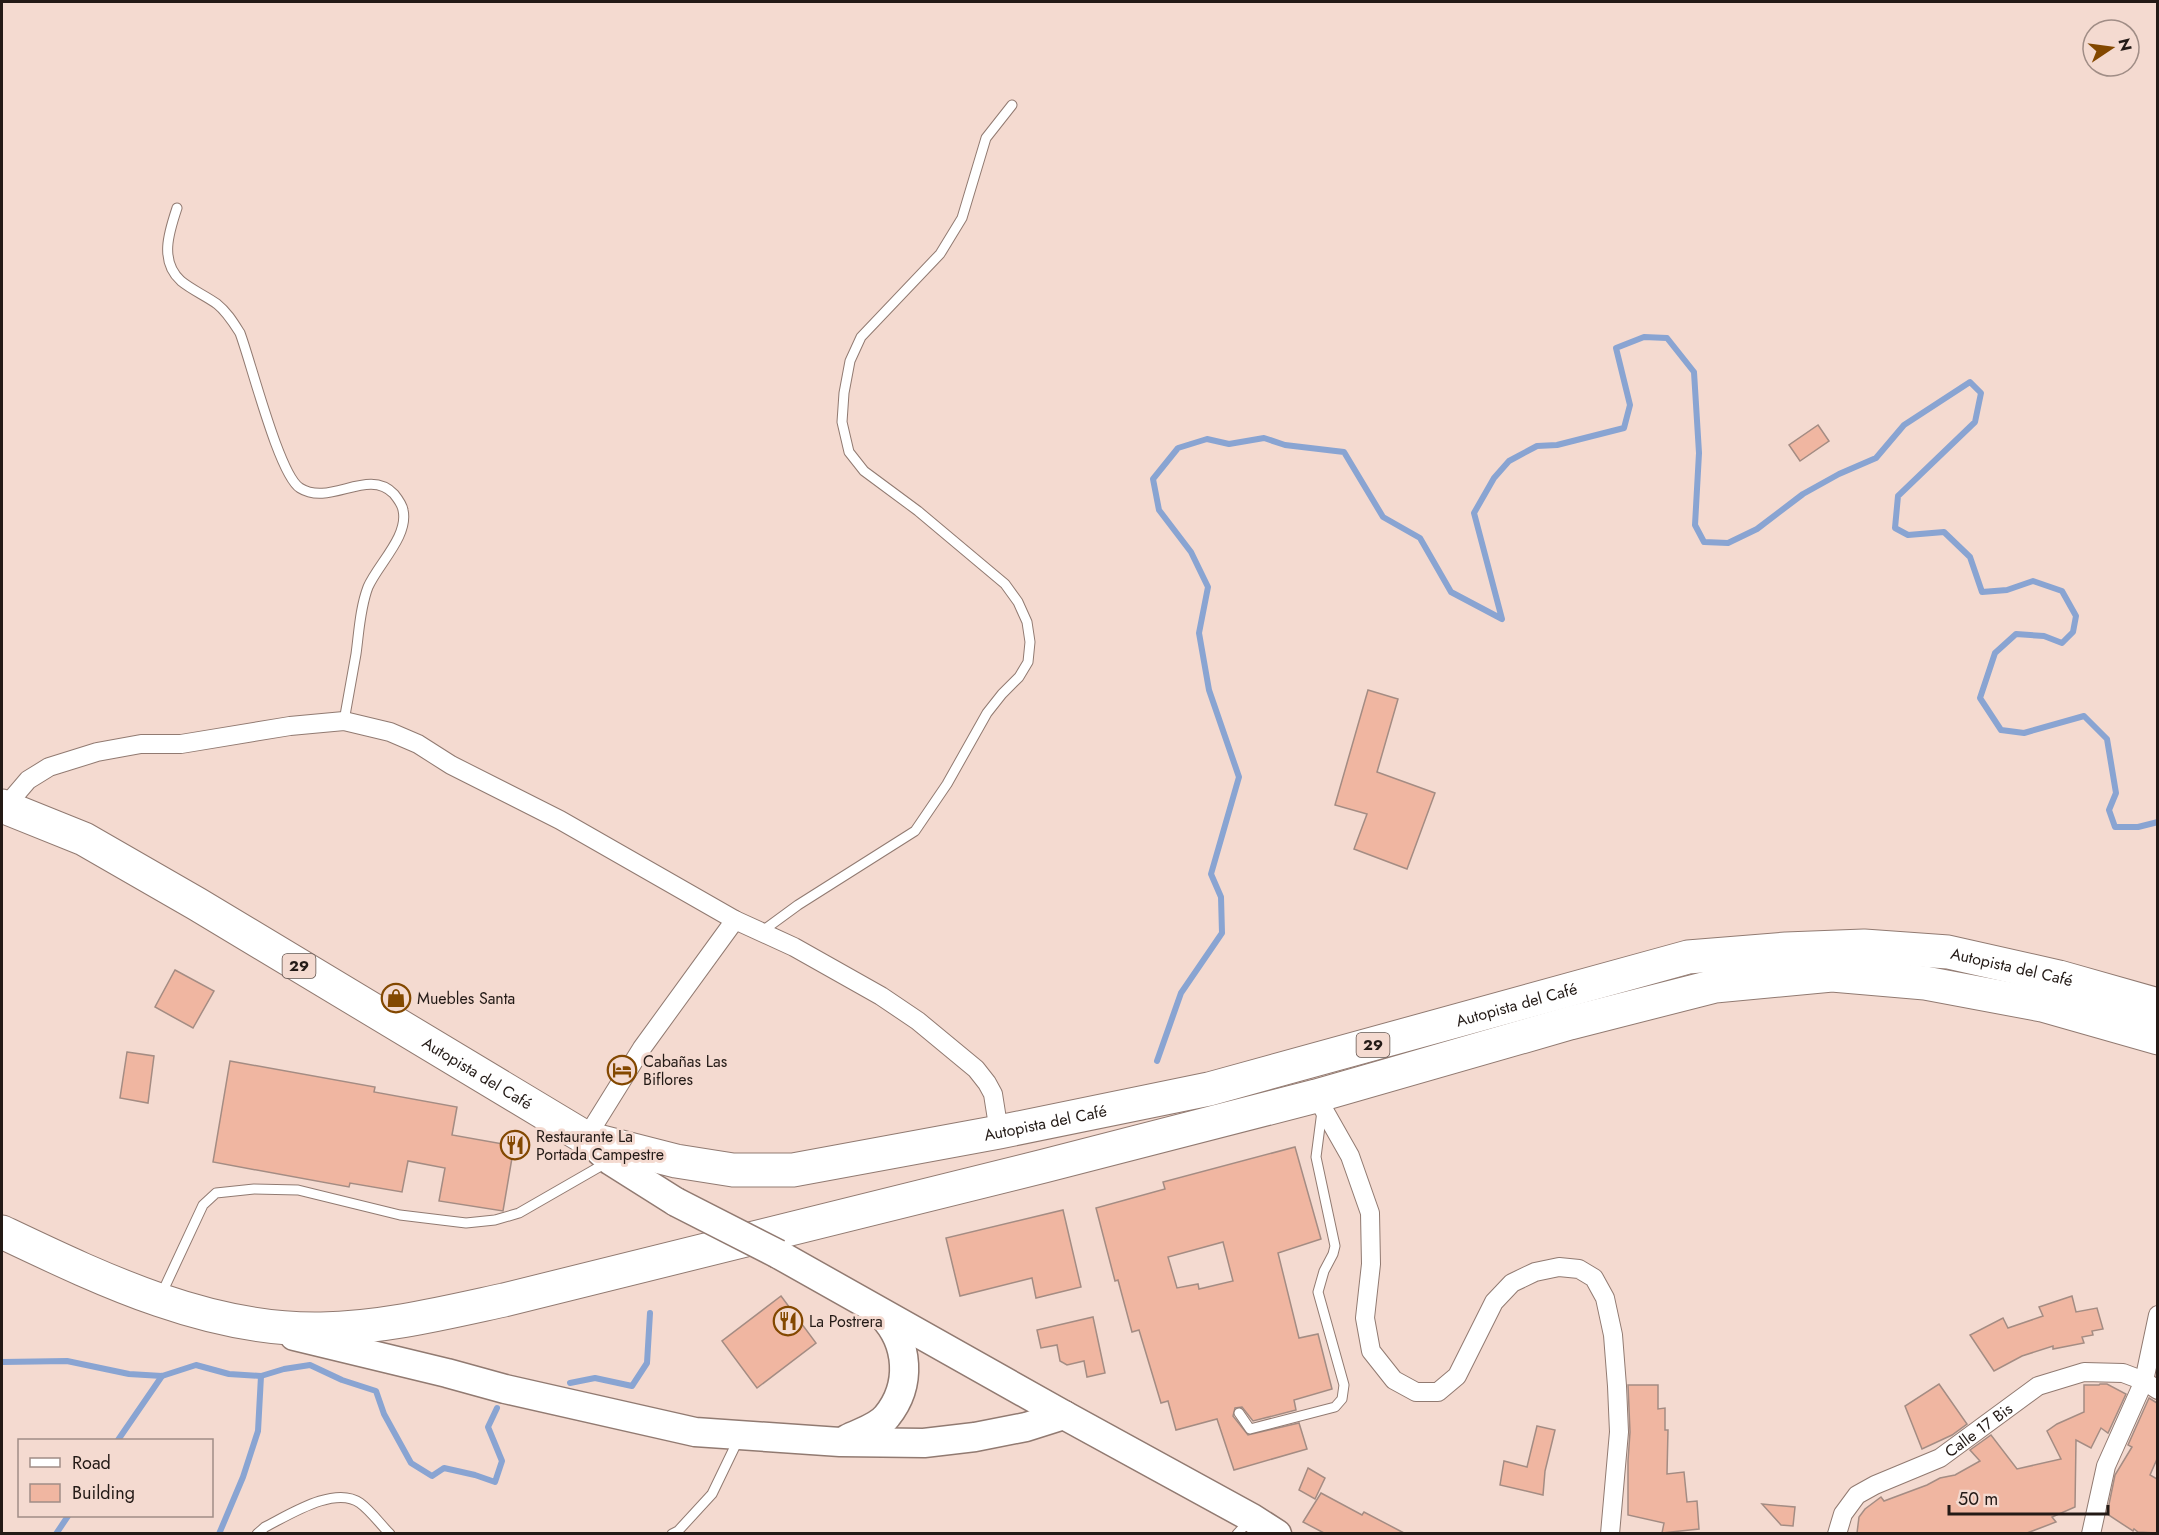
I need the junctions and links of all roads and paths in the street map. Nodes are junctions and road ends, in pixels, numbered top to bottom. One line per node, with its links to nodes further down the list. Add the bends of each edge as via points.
1 (1011, 105): 6 (lane, via 986,138 962,218 940,254 861,337 850,361 843,422 849,452 864,471 1005,584 1027,622 1028,662 987,713 915,831)
2 (177, 208): 3 (lane, via 167,246 172,270 218,305 240,333 277,446 297,487 321,494 374,484 387,487 403,509 400,533 367,590)
3 (344, 721): 4 (street, via 97,752 49,767 28,780); 5 (street, via 390,732 418,744)
4 (3, 807): 11 (highway, Autopista del Café / 29, via 94,845)
5 (735, 920): 6 (street); 11 (street, via 642,1048)
6 (761, 932): 10 (street, via 854,979 953,1048 987,1083 993,1094)
7 (2157, 1005): 10 (highway, Autopista del Café / 29, via 2060,977 1948,952 1864,946 1688,957 1209,1089)
8 (2157, 1038): 9 (highway, Autopista del Café / 29, via 2042,1005 1925,983 1832,975 1715,986 1570,1023)
9 (1319, 1103): 17 (highway, Autopista del Café / 29, via 428,1317 320,1329); 19 (lane, via 1316,1157 1335,1246 1318,1292 1344,1385 1342,1399 1335,1407 1250,1429); 28 (street, via 1350,1156 1370,1213 1371,1264 1365,1318 1371,1351 1394,1380 1416,1392 1438,1392 1457,1376 1494,1302 1512,1283 1534,1272 1559,1268 1579,1269 1594,1278 1605,1298 1613,1335 1617,1386 1619,1432)
10 (999, 1132): 11 (highway, Autopista del Café / 29, via 793,1170 733,1170 676,1161)
11 (586, 1138): 12 (main road)
12 (611, 1161): 14 (lane, via 519,1213 495,1220 466,1222 400,1215 298,1190 216,1193 203,1205); 15 (main road, bridge, via 676,1202)
13 (2, 1232): 14 (highway, Autopista del Café / 29)
14 (158, 1300): 17 (highway, Autopista del Café / 29)
15 (879, 1312): 20 (main road); 22 (main road, via 889,1322 904,1351 902,1386 887,1416 877,1425)
16 (2157, 1315): 18 (street)
17 (242, 1323): 21 (main road, via 645,1421 695,1432)
18 (2151, 1386): 29 (street, Calle 17 Bis, via 2123,1373 2084,1372 2038,1386 1940,1458 1857,1495 1843,1514); 30 (street, via 2106,1466)
19 (1239, 1413)
20 (1064, 1415): 22 (main road, via 975,1437 924,1443); 23 (main road)
21 (740, 1436): 22 (main road); 26 (lane, via 712,1494)
22 (840, 1442)
23 (1244, 1526): 27 (main road)
24 (257, 1533): 25 (lane, via 324,1499 343,1497 360,1502)
25 (390, 1533)
26 (672, 1533)
27 (1277, 1533)
28 (1610, 1533)
29 (1837, 1533)
30 (2091, 1533)

